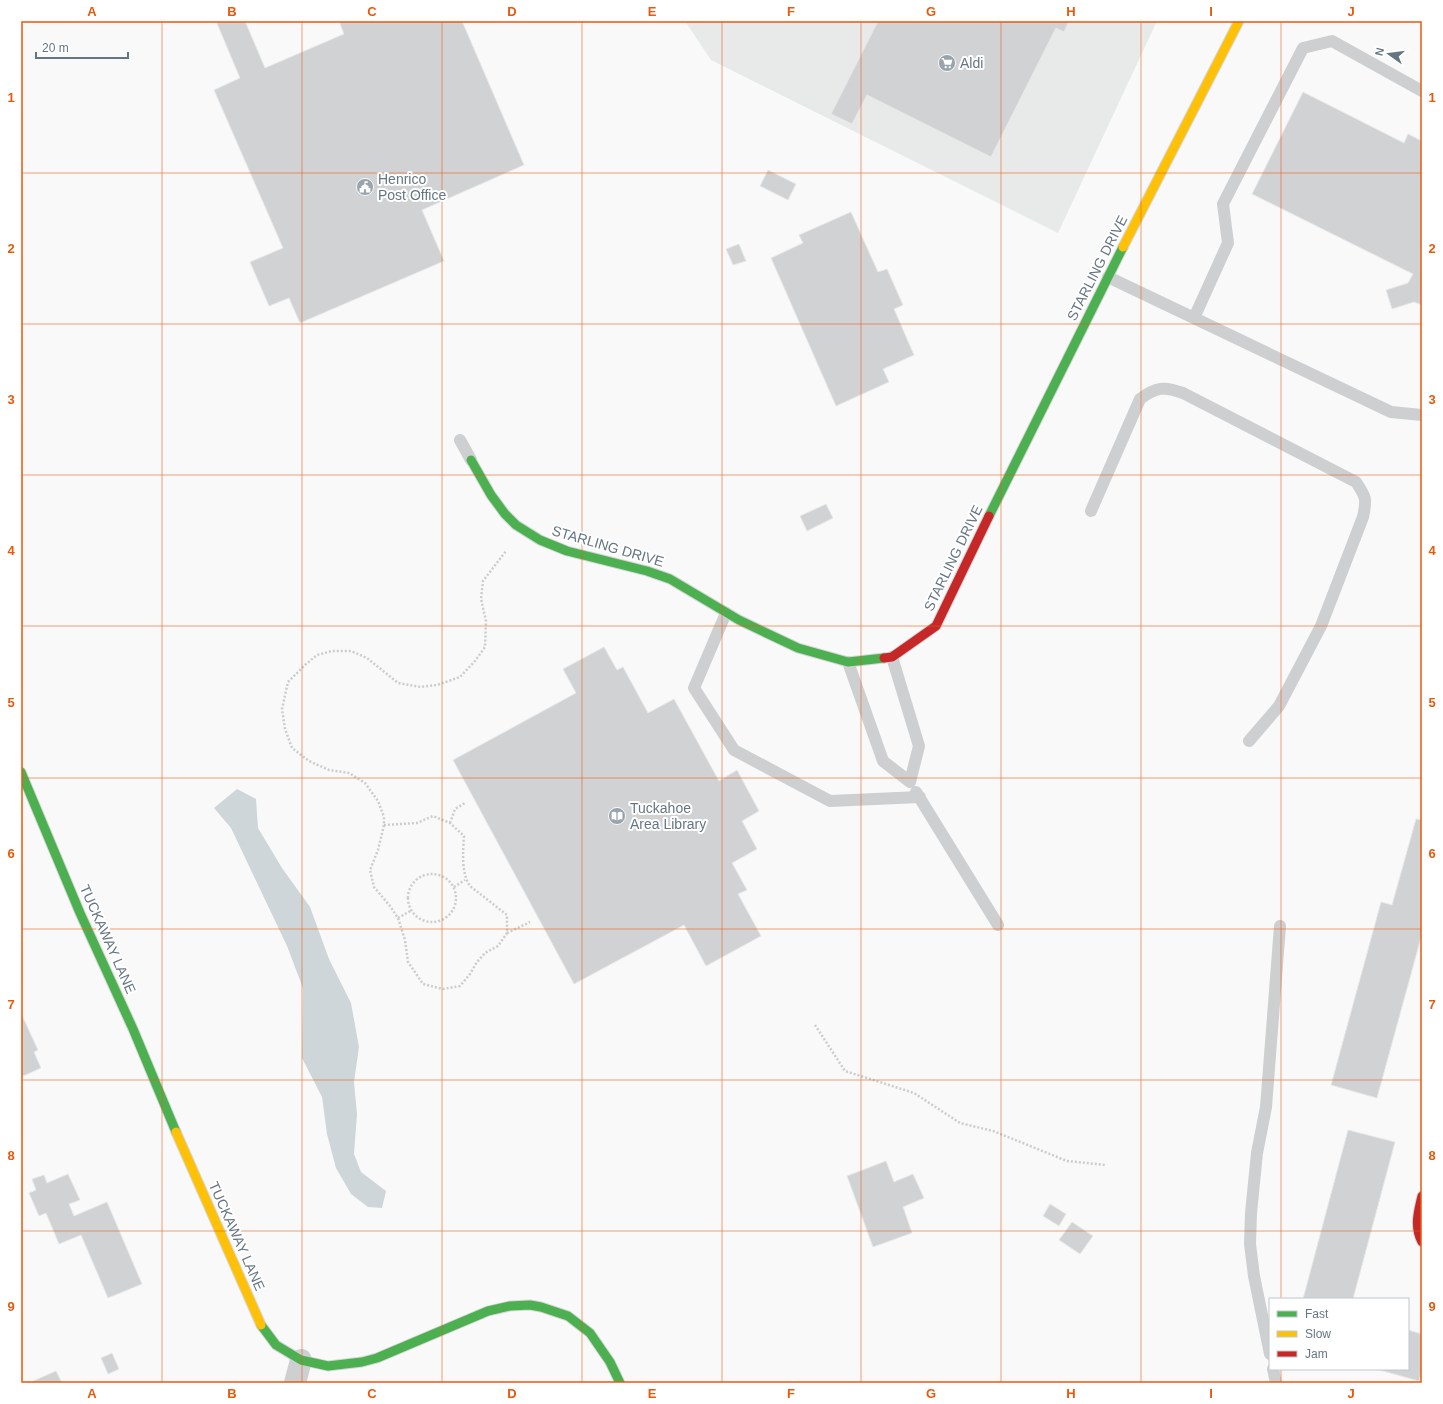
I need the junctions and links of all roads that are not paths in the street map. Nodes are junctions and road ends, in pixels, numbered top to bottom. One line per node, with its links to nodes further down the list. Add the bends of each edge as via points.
1 (1239, 21): 3 (street, STARLING DRIVE)
2 (1422, 91): 4 (lane, via 1332,41 1303,48 1223,204 1228,243)
3 (1108, 276): 4 (lane); 10 (street, STARLING DRIVE, via 936,626)
4 (1194, 318): 5 (lane, via 1391,412)
5 (1422, 415)
6 (460, 440): 7 (lane)
7 (471, 460): 9 (street, STARLING DRIVE, via 504,513 540,542 562,550 646,569 676,582)
8 (1091, 511): 12 (lane, via 1140,399 1158,388 1183,393 1356,482 1366,503 1363,517 1321,626 1279,706)
9 (726, 613): 11 (street, STARLING DRIVE, via 798,648); 15 (lane, via 694,688 734,750 830,801)
10 (892, 656): 11 (street, STARLING DRIVE); 14 (lane, via 919,746)
11 (848, 662): 14 (lane, via 883,761)
12 (1250, 741)
13 (21, 772): 21 (street, TUCKAWAY LANE, via 258,1320 276,1345)
14 (910, 782): 15 (lane)
15 (920, 797): 16 (lane)
16 (998, 925)
17 (1280, 926): 20 (lane, via 1266,1107 1257,1153 1250,1213 1254,1276)
18 (1422, 1196): 19 (street, via 1417,1220 1417,1234)
19 (1422, 1242)
20 (1269, 1349)
21 (301, 1360): 23 (street); 24 (street, TUCKAWAY LANE, via 328,1366 370,1360 488,1312 510,1306 530,1305 568,1316 590,1333 610,1362)
22 (1273, 1370): 25 (lane)
23 (295, 1383)
24 (620, 1383)
25 (1276, 1383)

